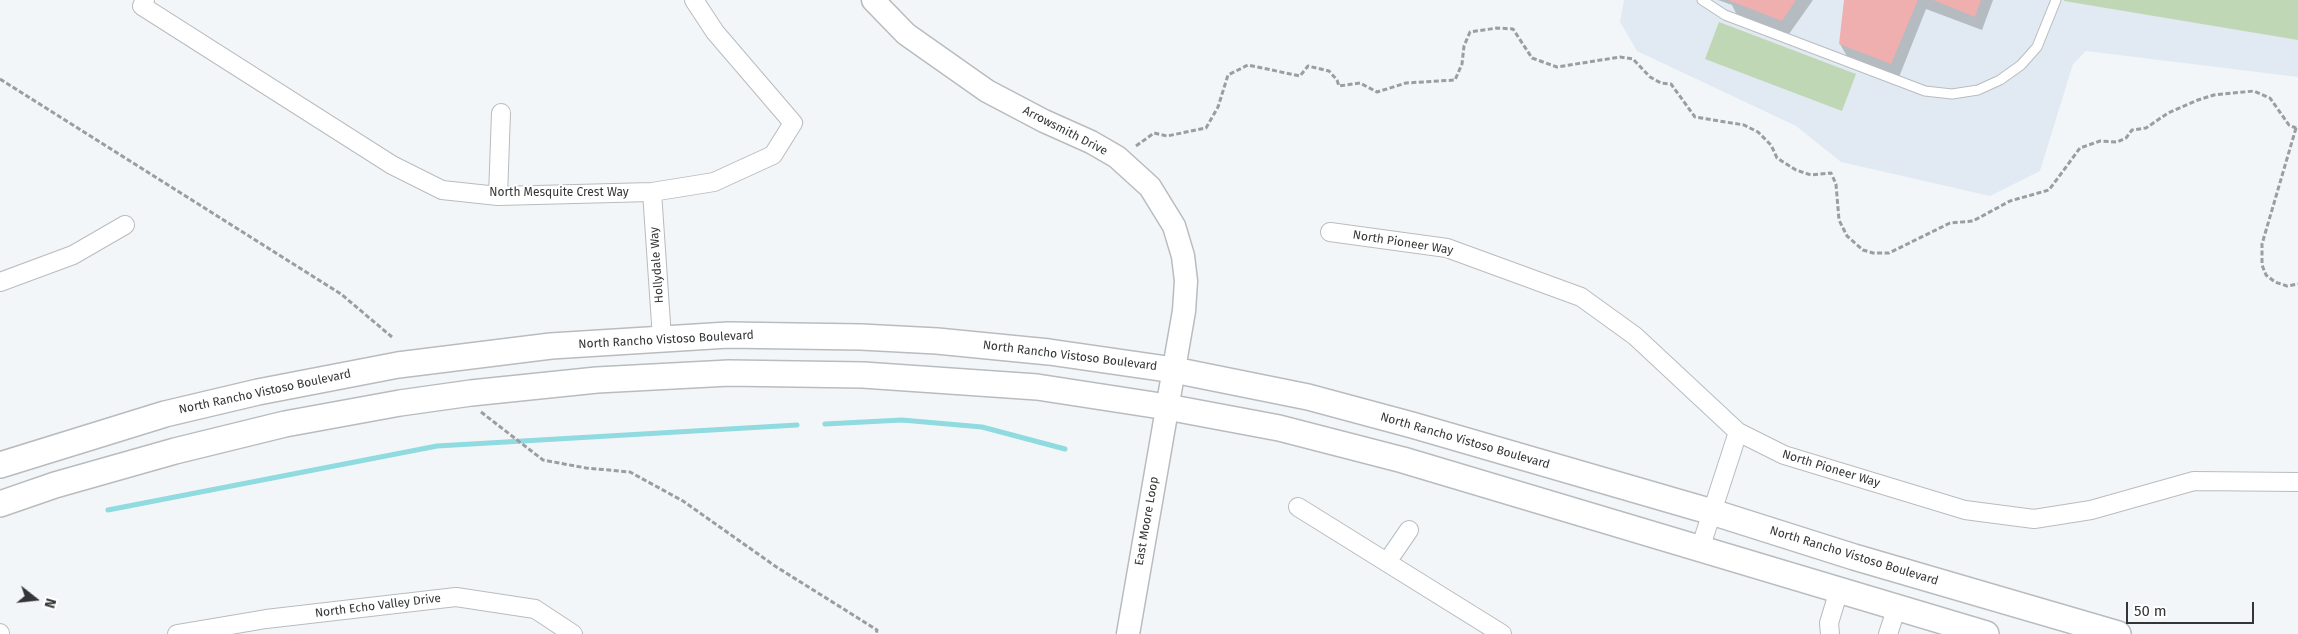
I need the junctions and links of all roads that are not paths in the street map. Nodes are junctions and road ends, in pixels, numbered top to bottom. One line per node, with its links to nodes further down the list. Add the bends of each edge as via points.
1 (694, 0): 7 (street, North Mesquite Crest Way, via 716,32 793,123 772,155 714,182)
2 (873, 0): 13 (street, Arrowsmith Drive, via 906,34 987,91 1117,157 1150,187 1174,226 1183,256 1186,281 1184,311)
3 (1702, 0): 4 (lane, via 1725,14 1925,91 1952,94 1978,90 2021,66 2037,47)
4 (2056, 0)
5 (143, 3): 8 (street, North Mesquite Crest Way, via 392,165 442,190)
6 (501, 113): 8 (street)
7 (652, 192): 8 (street, North Mesquite Crest Way); 12 (street, Hollydale Way)
8 (498, 196)
9 (125, 225): 11 (street, via 72,255)
10 (1330, 232): 15 (street, North Pioneer Way, via 1446,248 1581,297 1635,336)
11 (0, 282)
12 (662, 338): 13 (main road, North Rancho Vistoso Boulevard, via 728,335 937,341 1049,352); 16 (main road, North Rancho Vistoso Boulevard, via 551,346 398,365 326,378 165,414)
13 (1174, 370): 14 (street, Arrowsmith Drive); 20 (main road, North Rancho Vistoso Boulevard, via 1308,397)
14 (1167, 407): 18 (main road, via 1036,387 863,375 729,373 597,380 400,403 285,424 175,450); 22 (main road, via 1279,428 1402,460); 28 (street, East Moore Loop)
15 (1738, 432): 17 (street, North Pioneer Way, via 1784,455 1965,510 2034,519 2092,510 2194,481); 20 (street)
16 (0, 465)
17 (2298, 482)
18 (0, 504)
19 (1298, 507): 23 (street)
20 (1712, 512): 22 (street); 33 (main road, North Rancho Vistoso Boulevard)
21 (1409, 530): 23 (street)
22 (1700, 548): 24 (main road)
23 (1387, 562): 29 (street)
24 (1839, 590): 25 (main road); 30 (street, via 1829,623)
25 (1897, 608): 31 (street); 32 (main road)
26 (177, 634): 27 (street, North Echo Valley Drive, via 266,619 456,597 534,609)
27 (573, 634)
28 (1128, 634)
29 (1502, 634)
30 (1830, 634)
31 (1888, 634)
32 (1986, 634)
33 (2118, 634)

